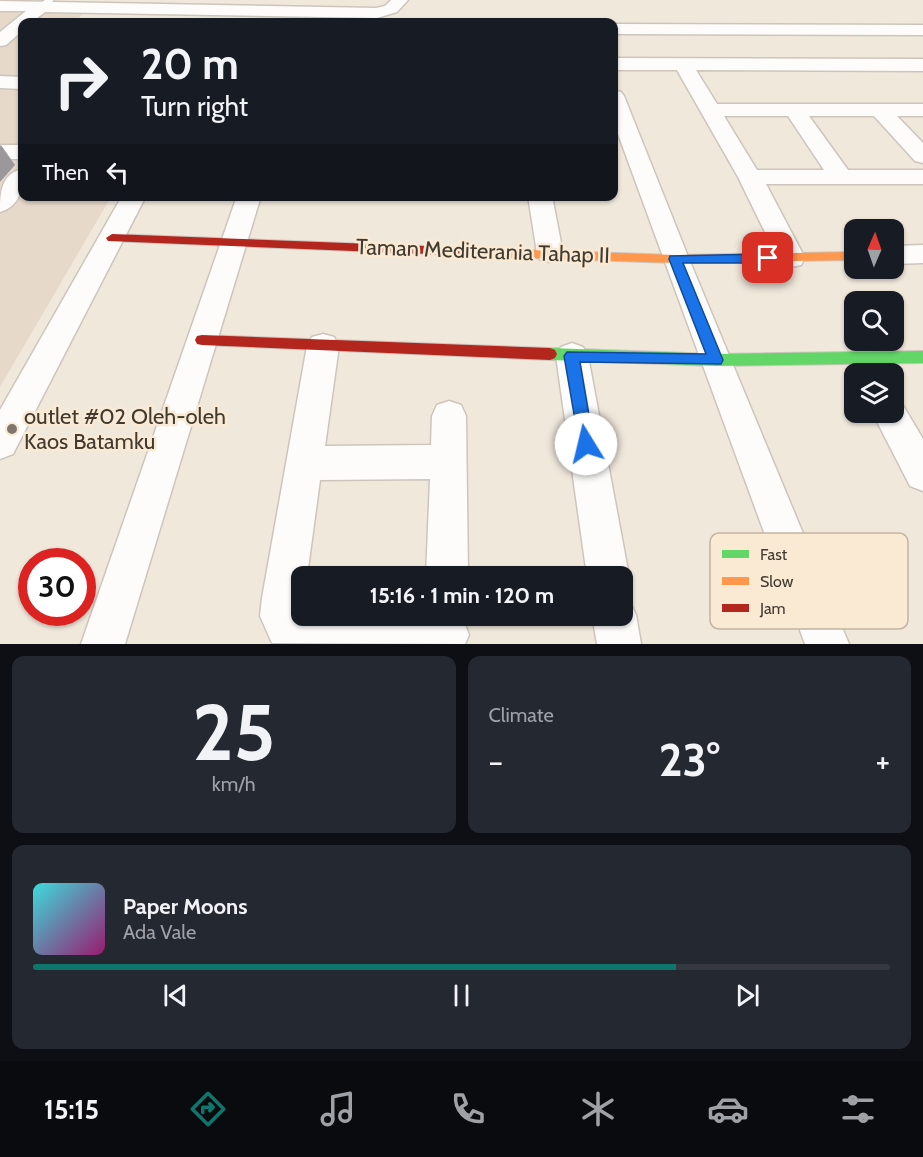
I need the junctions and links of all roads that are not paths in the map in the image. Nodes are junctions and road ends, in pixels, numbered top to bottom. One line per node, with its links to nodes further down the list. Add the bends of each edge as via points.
1 (400, 0): 4 (street, via 391,9 376,13)
2 (45, 4): 3 (street); 4 (street); 5 (street)
3 (0, 6)
4 (102, 16)
5 (29, 18)
6 (0, 25): 7 (street)
7 (18, 25)
8 (18, 27): 11 (street)
9 (618, 29): 10 (street)
10 (923, 30)
11 (0, 41)
12 (618, 64): 13 (street)
13 (683, 64): 14 (street); 18 (street)
14 (923, 64)
15 (0, 82): 16 (street)
16 (18, 82)
17 (618, 107): 40 (street)
18 (710, 110): 19 (street); 25 (street)
19 (794, 110): 20 (street); 26 (street)
20 (880, 110): 21 (street); 24 (street)
21 (923, 110)
22 (0, 152): 23 (street)
23 (18, 152)
24 (923, 156)
25 (750, 177): 26 (street); 39 (street)
26 (841, 177): 27 (street)
27 (923, 177)
28 (18, 181): 32 (street)
29 (131, 201): 33 (street)
30 (248, 201): 34 (street)
31 (541, 201): 35 (street)
32 (0, 204)
33 (112, 238): 34 (street, Taman Mediterania Tahap II); 50 (street)
34 (236, 241): 35 (street, Taman Mediterania Tahap II); 41 (street)
35 (550, 253): 40 (street, Taman Mediterania Tahap II)
36 (923, 254): 37 (street)
37 (904, 255)
38 (844, 256): 39 (street, Taman Mediterania Tahap II)
39 (791, 258): 40 (street, Taman Mediterania Tahap II)
40 (675, 259): 45 (street)
41 (202, 340): 42 (street); 60 (street)
42 (323, 346): 43 (street); 52 (street)
43 (572, 356): 45 (street); 56 (street)
44 (923, 357): 46 (street)
45 (716, 360): 47 (street); 54 (street)
46 (882, 363)
47 (844, 365)
48 (449, 416): 51 (street)
49 (895, 423): 53 (street)
50 (0, 443)
51 (447, 462): 52 (street); 55 (street)
52 (304, 463): 59 (street, via 283,598 282,616 287,628 304,636)
53 (923, 474)
54 (784, 533)
55 (447, 566)
56 (606, 566)
57 (616, 626): 61 (street)
58 (821, 629): 62 (street)
59 (447, 631)
60 (103, 644)
61 (619, 644)
62 (827, 644)

